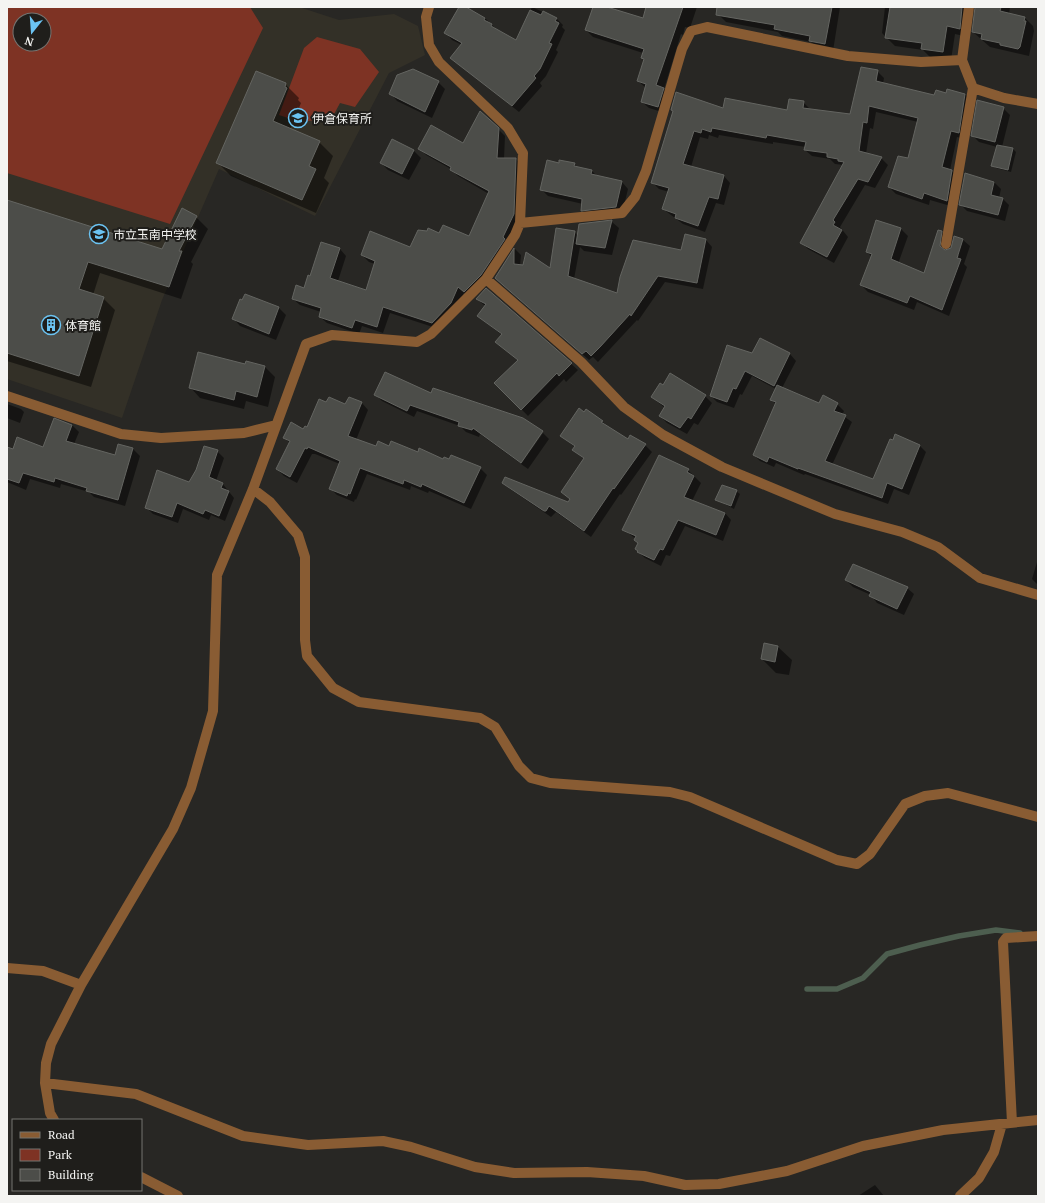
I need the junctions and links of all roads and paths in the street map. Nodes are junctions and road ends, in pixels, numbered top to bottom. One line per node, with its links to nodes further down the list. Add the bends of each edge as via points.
1 (428, 7): 6 (street, via 426,17 429,45 439,62 508,128 523,152)
2 (969, 7): 3 (street)
3 (962, 60): 4 (street); 6 (street, via 921,62 848,56 707,28 691,31 682,49 646,171 635,197 622,213)
4 (973, 88): 5 (street, via 1004,98); 7 (street)
5 (1038, 104)
6 (520, 223): 8 (street, via 515,236)
7 (946, 244)
8 (486, 279): 10 (street, via 430,334 416,342 332,335 306,344); 12 (street, via 580,362 624,407 662,435 722,467 835,514 902,532 938,547 980,578)
9 (7, 396): 10 (street, via 121,434 169,438 244,433)
10 (276, 425): 11 (street)
11 (253, 489): 13 (street, via 270,502 298,535 306,556 307,656 333,688 358,702 480,718 495,727 519,766 531,778 550,783 670,792 690,796 837,860 857,864 870,854 905,804 925,796 948,793); 16 (street, via 217,575 213,711 191,788 173,829)
12 (1038, 595)
13 (1038, 817)
14 (1038, 936): 20 (street, via 1006,938 1003,942)
15 (7, 968): 16 (street, via 43,971)
16 (81, 985): 17 (street, via 51,1044 46,1063)
17 (45, 1083): 18 (street); 20 (street, via 136,1094 242,1136 308,1145 382,1141 411,1147 475,1167 514,1173 587,1172 644,1176 685,1185 742,1180 787,1171 863,1146 943,1130)
18 (53, 1119)
19 (1038, 1120): 20 (street)
20 (1007, 1123): 23 (street, via 979,1178)
21 (142, 1178): 22 (street)
22 (178, 1196)
23 (960, 1196)

